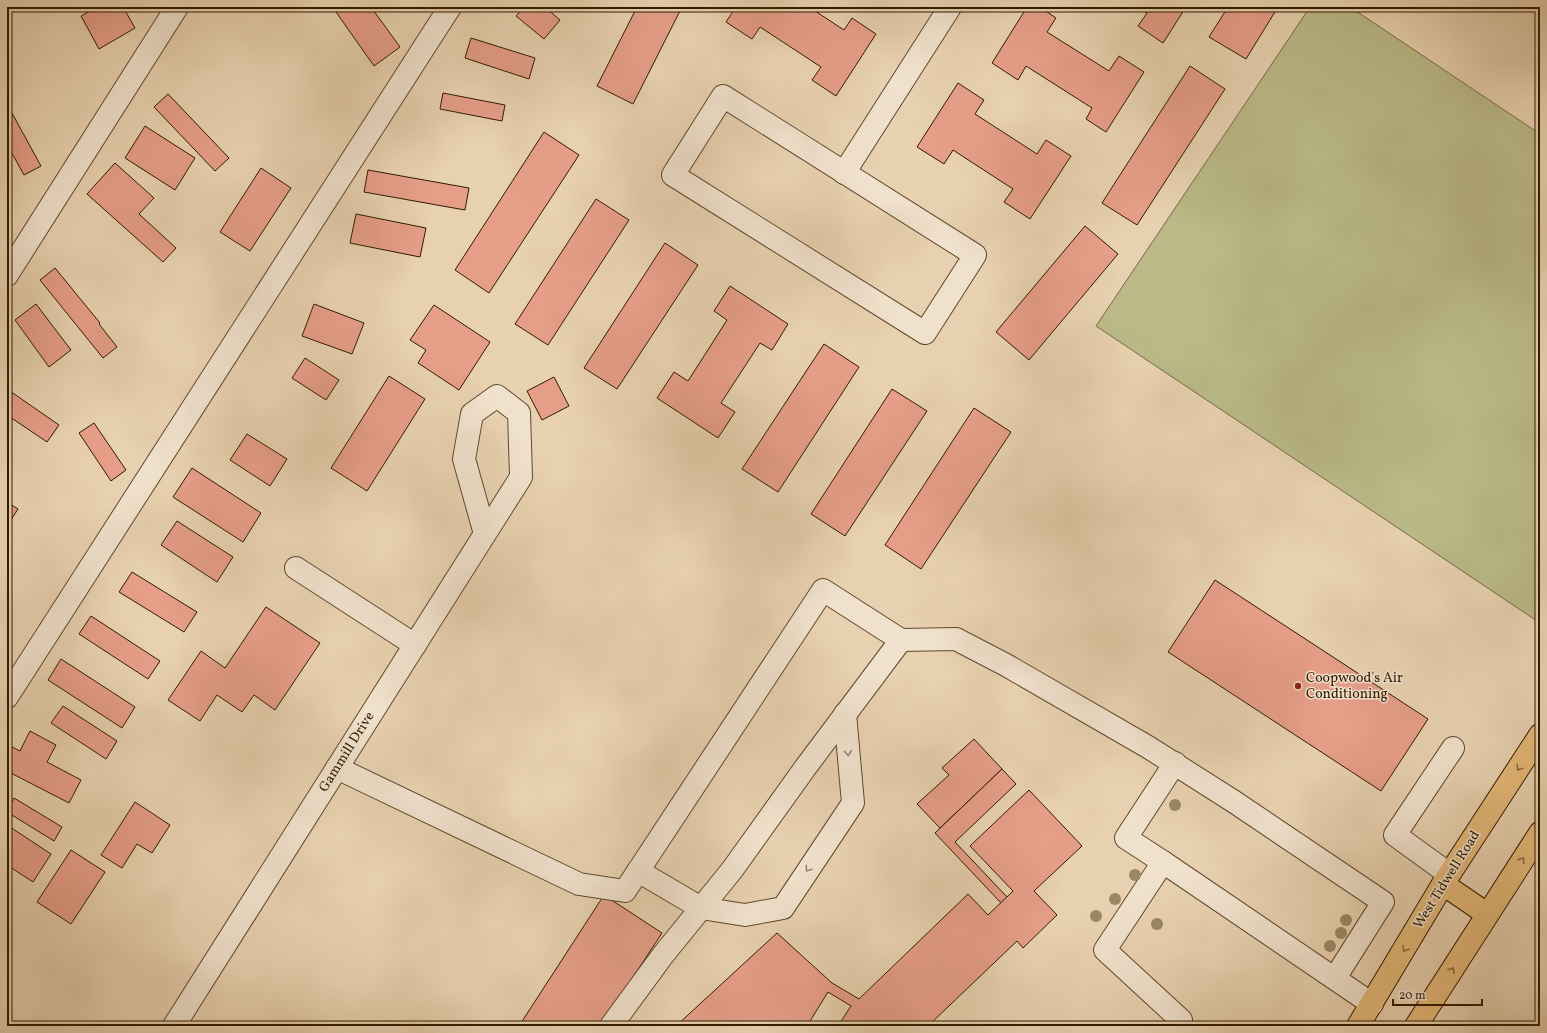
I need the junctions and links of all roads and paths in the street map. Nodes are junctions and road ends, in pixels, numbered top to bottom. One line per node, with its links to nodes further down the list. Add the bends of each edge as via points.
1 (177, 7): 5 (street)
2 (450, 7): 10 (street)
3 (950, 7): 4 (street)
4 (844, 173): 4 (street, via 723,96 673,175 925,334 975,255)
5 (7, 275)
6 (484, 534): 6 (street, Gammill Drive, via 521,477 519,413 498,396 472,414 464,459); 9 (street, Gammill Drive)
7 (296, 568): 9 (street)
8 (901, 640): 11 (street); 14 (street, via 956,639 1013,669); 18 (street, via 824,590)
9 (415, 644): 15 (street, Gammill Drive)
10 (7, 697)
11 (845, 714): 20 (street, via 732,870); 20 (street, one-way to 20, via 853,802 783,908 745,915)
12 (1540, 735): 19 (main road, West Tidwell Road, one-way to 19)
13 (1453, 748): 19 (street, via 1395,835)
14 (1174, 763): 17 (street, via 1126,838); 22 (street, via 1383,902)
15 (337, 768): 18 (street, via 579,884 625,891); 25 (street, Gammill Drive)
16 (1540, 833): 21 (main road, one-way to 16)
17 (1164, 862): 22 (street); 24 (street, via 1106,950)
18 (638, 871): 20 (street)
19 (1446, 879): 21 (main road); 23 (main road, West Tidwell Road, one-way to 23)
20 (701, 908): 26 (street)
21 (1487, 914): 28 (main road, one-way to 21)
22 (1335, 978): 23 (street)
23 (1372, 1004): 27 (main road, West Tidwell Road)
24 (1183, 1024)
25 (174, 1026)
26 (611, 1026)
27 (1358, 1026)
28 (1416, 1026)

